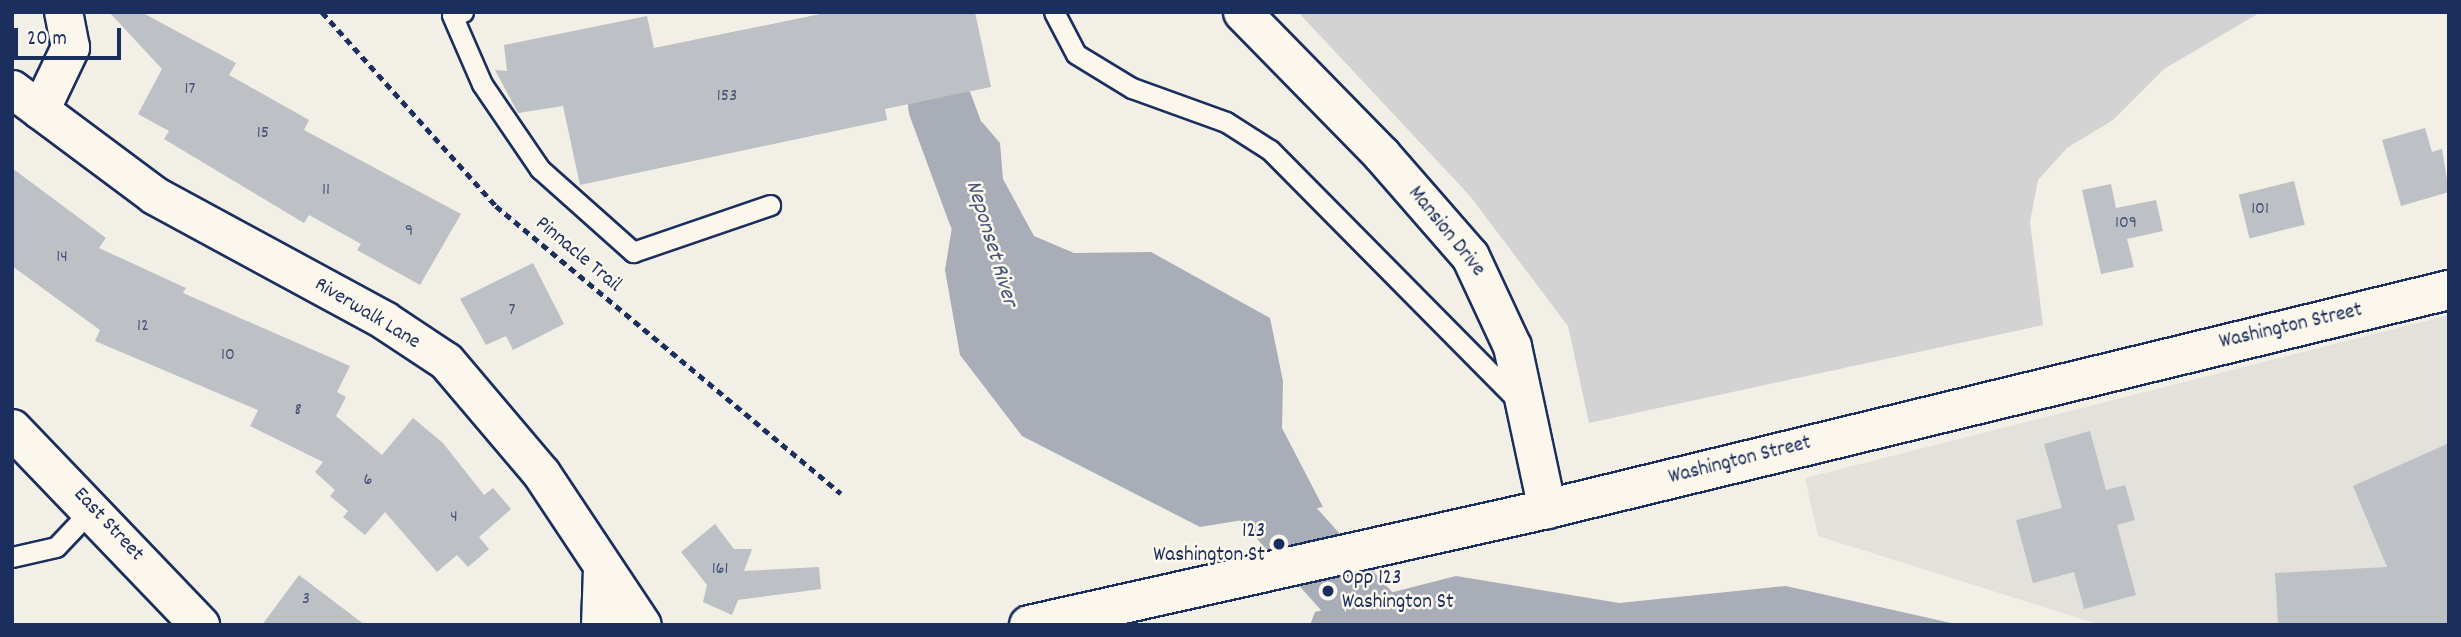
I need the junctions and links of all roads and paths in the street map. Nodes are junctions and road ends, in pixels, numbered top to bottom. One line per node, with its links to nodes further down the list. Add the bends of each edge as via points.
1 (63, 12): 6 (street, via 70,47)
2 (322, 12): 11 (path, Pinnacle Trail, via 496,206)
3 (463, 12): 7 (lane, via 452,15 482,84 540,169 633,252)
4 (1054, 12): 9 (lane, via 1076,54 1132,88 1226,122 1270,150)
5 (1242, 12): 9 (street, Mansion Drive, via 1381,154 1470,256 1512,346)
6 (26, 100): 15 (street, Riverwalk Lane, via 154,195 384,320 446,361 541,473)
7 (770, 205)
8 (2449, 290): 13 (main road, Washington Street)
9 (1527, 411): 13 (street, Mansion Drive)
10 (12, 429): 12 (main road, East Street)
11 (841, 493)
12 (93, 508): 14 (lane, via 56,547); 16 (main road, East Street)
13 (1547, 509): 19 (main road, Washington Street)
14 (12, 557)
15 (602, 569): 17 (street); 18 (street, Riverwalk Lane)
16 (200, 625)
17 (600, 625)
18 (642, 625)
19 (1029, 625)

